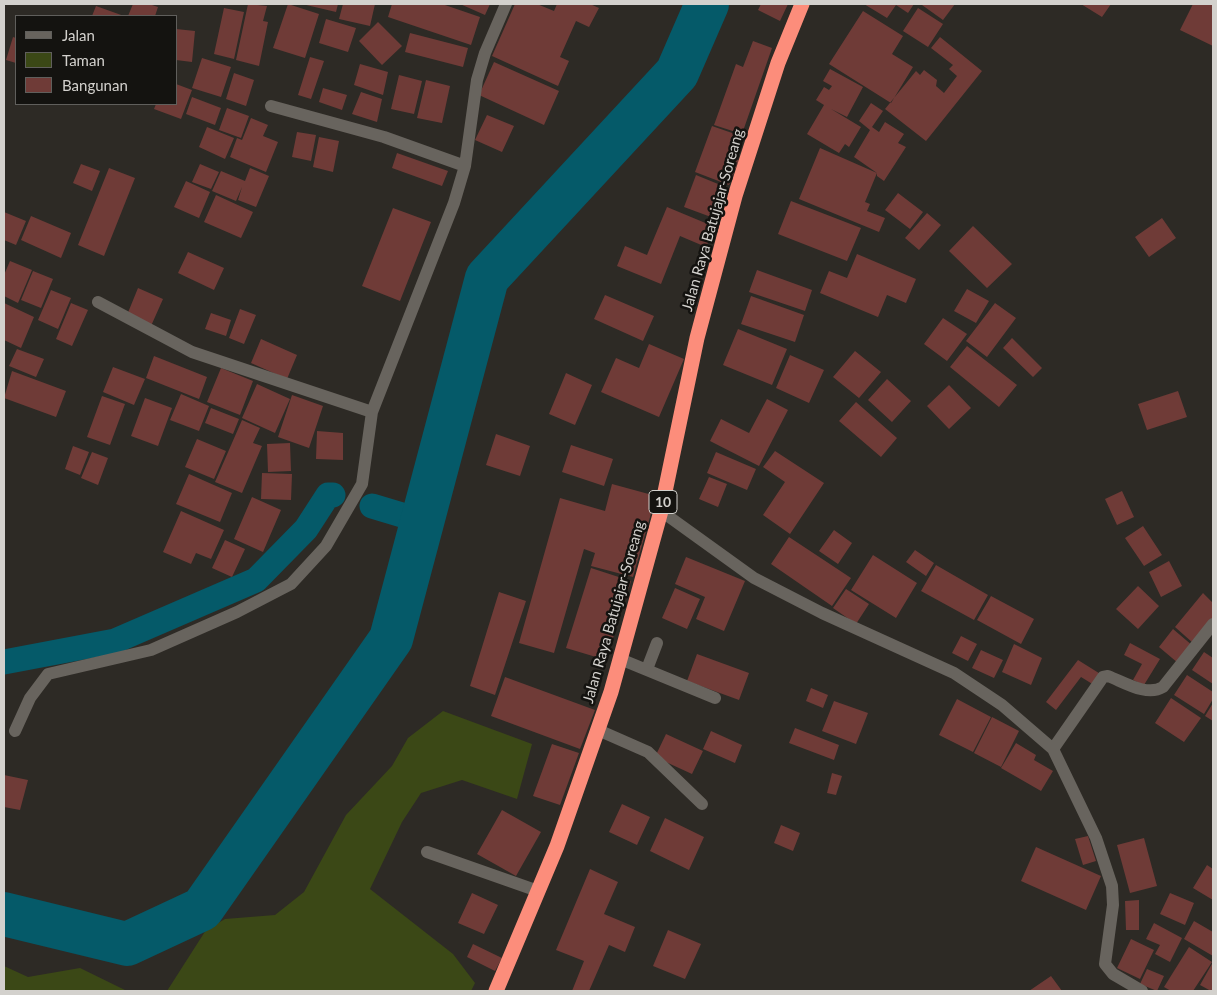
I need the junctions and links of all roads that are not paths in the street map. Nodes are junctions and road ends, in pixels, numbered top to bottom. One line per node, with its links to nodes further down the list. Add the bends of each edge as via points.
1 (506, 4): 4 (street, via 477,80)
2 (802, 4): 7 (highway, Jalan Raya Batujajar-Soreang / 10, via 778,63 735,196 697,338)
3 (271, 106): 4 (street, via 384,136)
4 (465, 166): 6 (street, via 451,212)
5 (98, 302): 6 (street, via 192,352)
6 (372, 412): 14 (street, via 362,484 326,546 291,584 150,650 48,674 30,698)
7 (661, 511): 10 (highway, Jalan Raya Batujajar-Soreang / 10); 15 (street, via 754,578 954,673 1002,705)
8 (1213, 624): 15 (street, via 1156,692 1103,676)
9 (657, 643): 11 (street)
10 (620, 659): 11 (street); 13 (highway, Jalan Raya Batujajar-Soreang / 10)
11 (647, 669): 12 (street)
12 (715, 698)
13 (598, 730): 16 (street, via 648,752); 18 (highway, Jalan Raya Batujajar-Soreang / 10)
14 (15, 731)
15 (1053, 749): 20 (street, via 1096,838 1112,886 1114,905 1105,964 1114,974)
16 (702, 804)
17 (427, 852): 18 (street)
18 (538, 892): 19 (highway, Jalan Raya Batujajar-Soreang / 10)
19 (496, 991)
20 (1142, 991)

